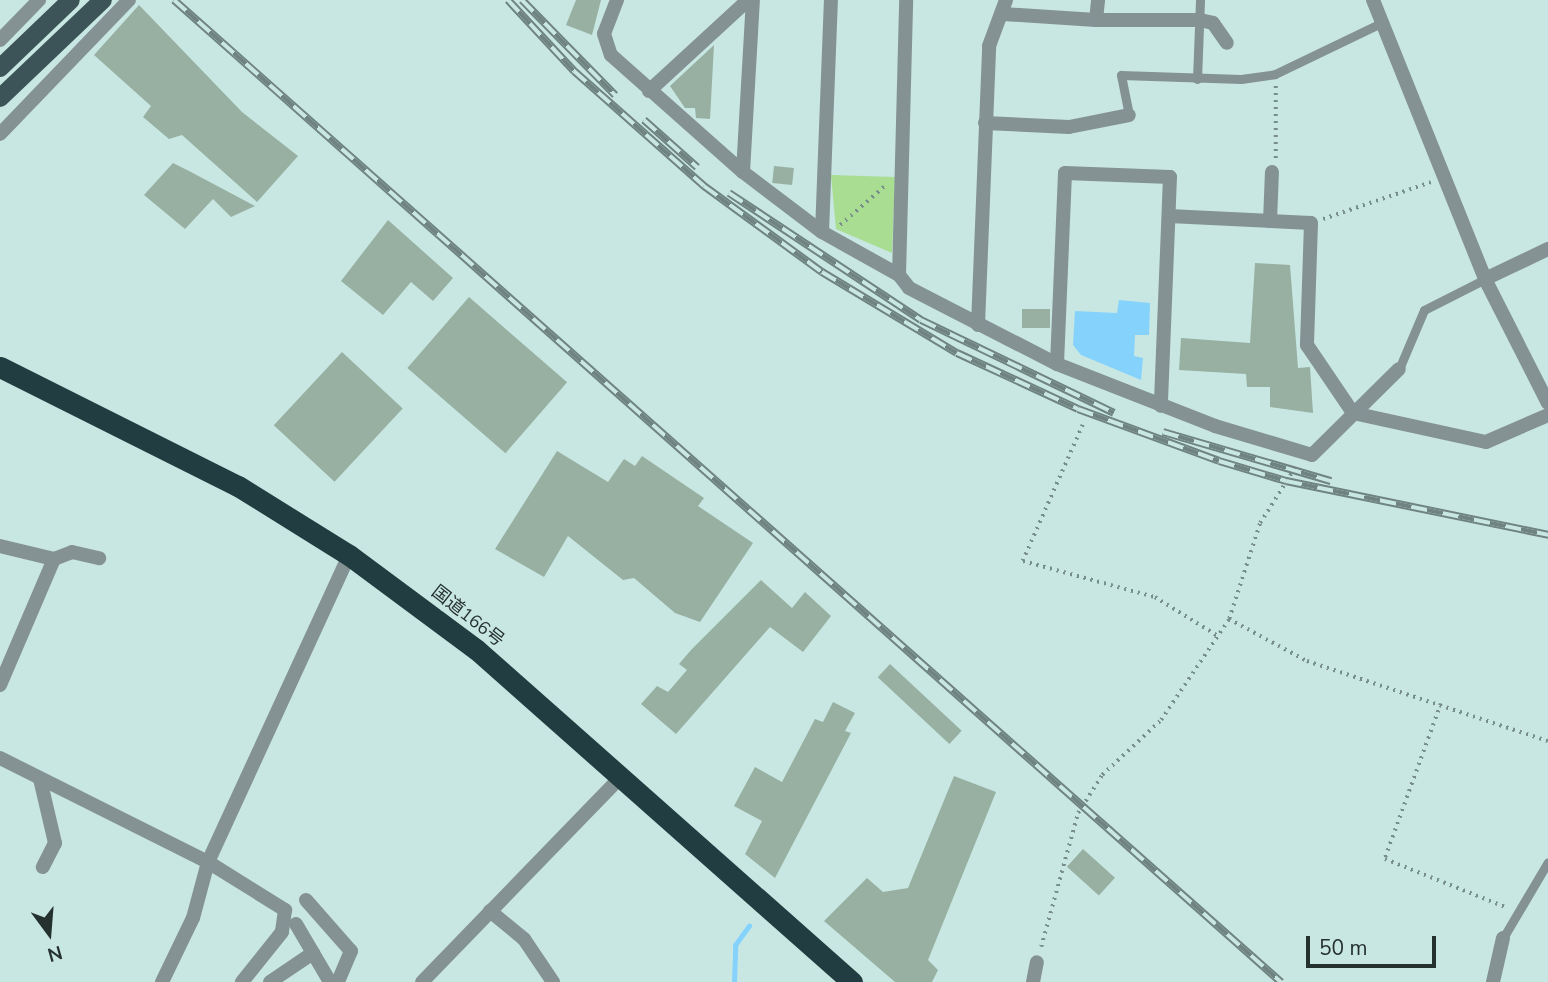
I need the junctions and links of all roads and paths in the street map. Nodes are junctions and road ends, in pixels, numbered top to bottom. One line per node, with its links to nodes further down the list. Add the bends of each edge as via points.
1 (39, 0): 16 (street)
2 (71, 0): 18 (main road)
3 (103, 0): 22 (main road)
4 (129, 0): 25 (street)
5 (617, 0): 21 (street, via 604,46)
6 (831, 0): 33 (street)
7 (906, 0): 35 (street)
8 (1098, 0): 13 (street)
9 (1200, 0): 14 (lane)
10 (1373, 0): 15 (street)
11 (744, 2): 21 (street); 26 (street)
12 (1004, 7): 13 (street); 24 (street, via 989,46)
13 (1096, 20): 14 (street)
14 (1200, 20): 17 (street, via 1213,23); 20 (lane)
15 (1383, 22): 19 (lane); 29 (street)
16 (0, 40)
17 (1227, 43)
18 (0, 68)
19 (1275, 74): 20 (lane); 27 (path)
20 (1197, 79): 23 (lane, via 1121,75)
21 (649, 91): 26 (street)
22 (0, 98)
23 (1129, 115): 24 (street, via 1069,127)
24 (985, 123): 37 (street)
25 (0, 134)
26 (743, 172): 33 (street)
27 (1272, 172): 31 (street)
28 (895, 177): 33 (path)
29 (1444, 177): 32 (path); 36 (street)
30 (1169, 216): 31 (street); 38 (street, via 1170,177 1065,173); 42 (street)
31 (1270, 221): 32 (street)
32 (1311, 223): 43 (street, via 1307,345)
33 (829, 230): 35 (street)
34 (1548, 249): 36 (street)
35 (899, 275): 37 (street, via 909,288)
36 (1485, 279): 40 (lane, via 1424,310); 41 (street)
37 (978, 325): 38 (street)
38 (1057, 364): 42 (street)
39 (0, 367): 48 (highway, 国道166号, via 237,486)
40 (1399, 369): 43 (street)
41 (1548, 402)
42 (1160, 406): 46 (street)
43 (1353, 413): 44 (street, via 1486,442); 46 (street, via 1312,455)
44 (1548, 415)
45 (1083, 425): 52 (path, via 1023,561 1154,597)
46 (1306, 453): 51 (path, via 1260,523)
47 (0, 546): 50 (street)
48 (349, 555): 57 (highway, 国道166号, via 477,650); 59 (street)
49 (99, 558): 50 (street, via 72,552)
50 (54, 559): 53 (street)
51 (1229, 619): 52 (path); 54 (path, via 1307,661)
52 (1218, 636): 68 (path, via 1161,720 1102,775 1078,813)
53 (0, 685)
54 (1441, 704): 55 (path); 64 (path, via 1385,859)
55 (1548, 741)
56 (0, 758): 58 (street)
57 (620, 778): 63 (street); 76 (highway, 国道166号)
58 (40, 779): 59 (street); 61 (street, via 55,843)
59 (208, 862): 69 (street, via 193,918); 70 (street, via 285,910 282,932)
60 (1548, 862): 64 (lane)
61 (43, 867)
62 (306, 900): 73 (street, via 351,951)
63 (490, 912): 74 (street); 75 (street, via 524,939)
64 (1516, 912): 66 (lane)
65 (296, 924): 67 (street)
66 (1503, 938): 78 (street)
67 (313, 953): 71 (street); 72 (street)
68 (1037, 962): 77 (street)
69 (162, 982)
70 (242, 982)
71 (270, 982)
72 (330, 982)
73 (338, 982)
74 (422, 982)
75 (553, 982)
76 (852, 982)
77 (1033, 982)
78 (1493, 982)

